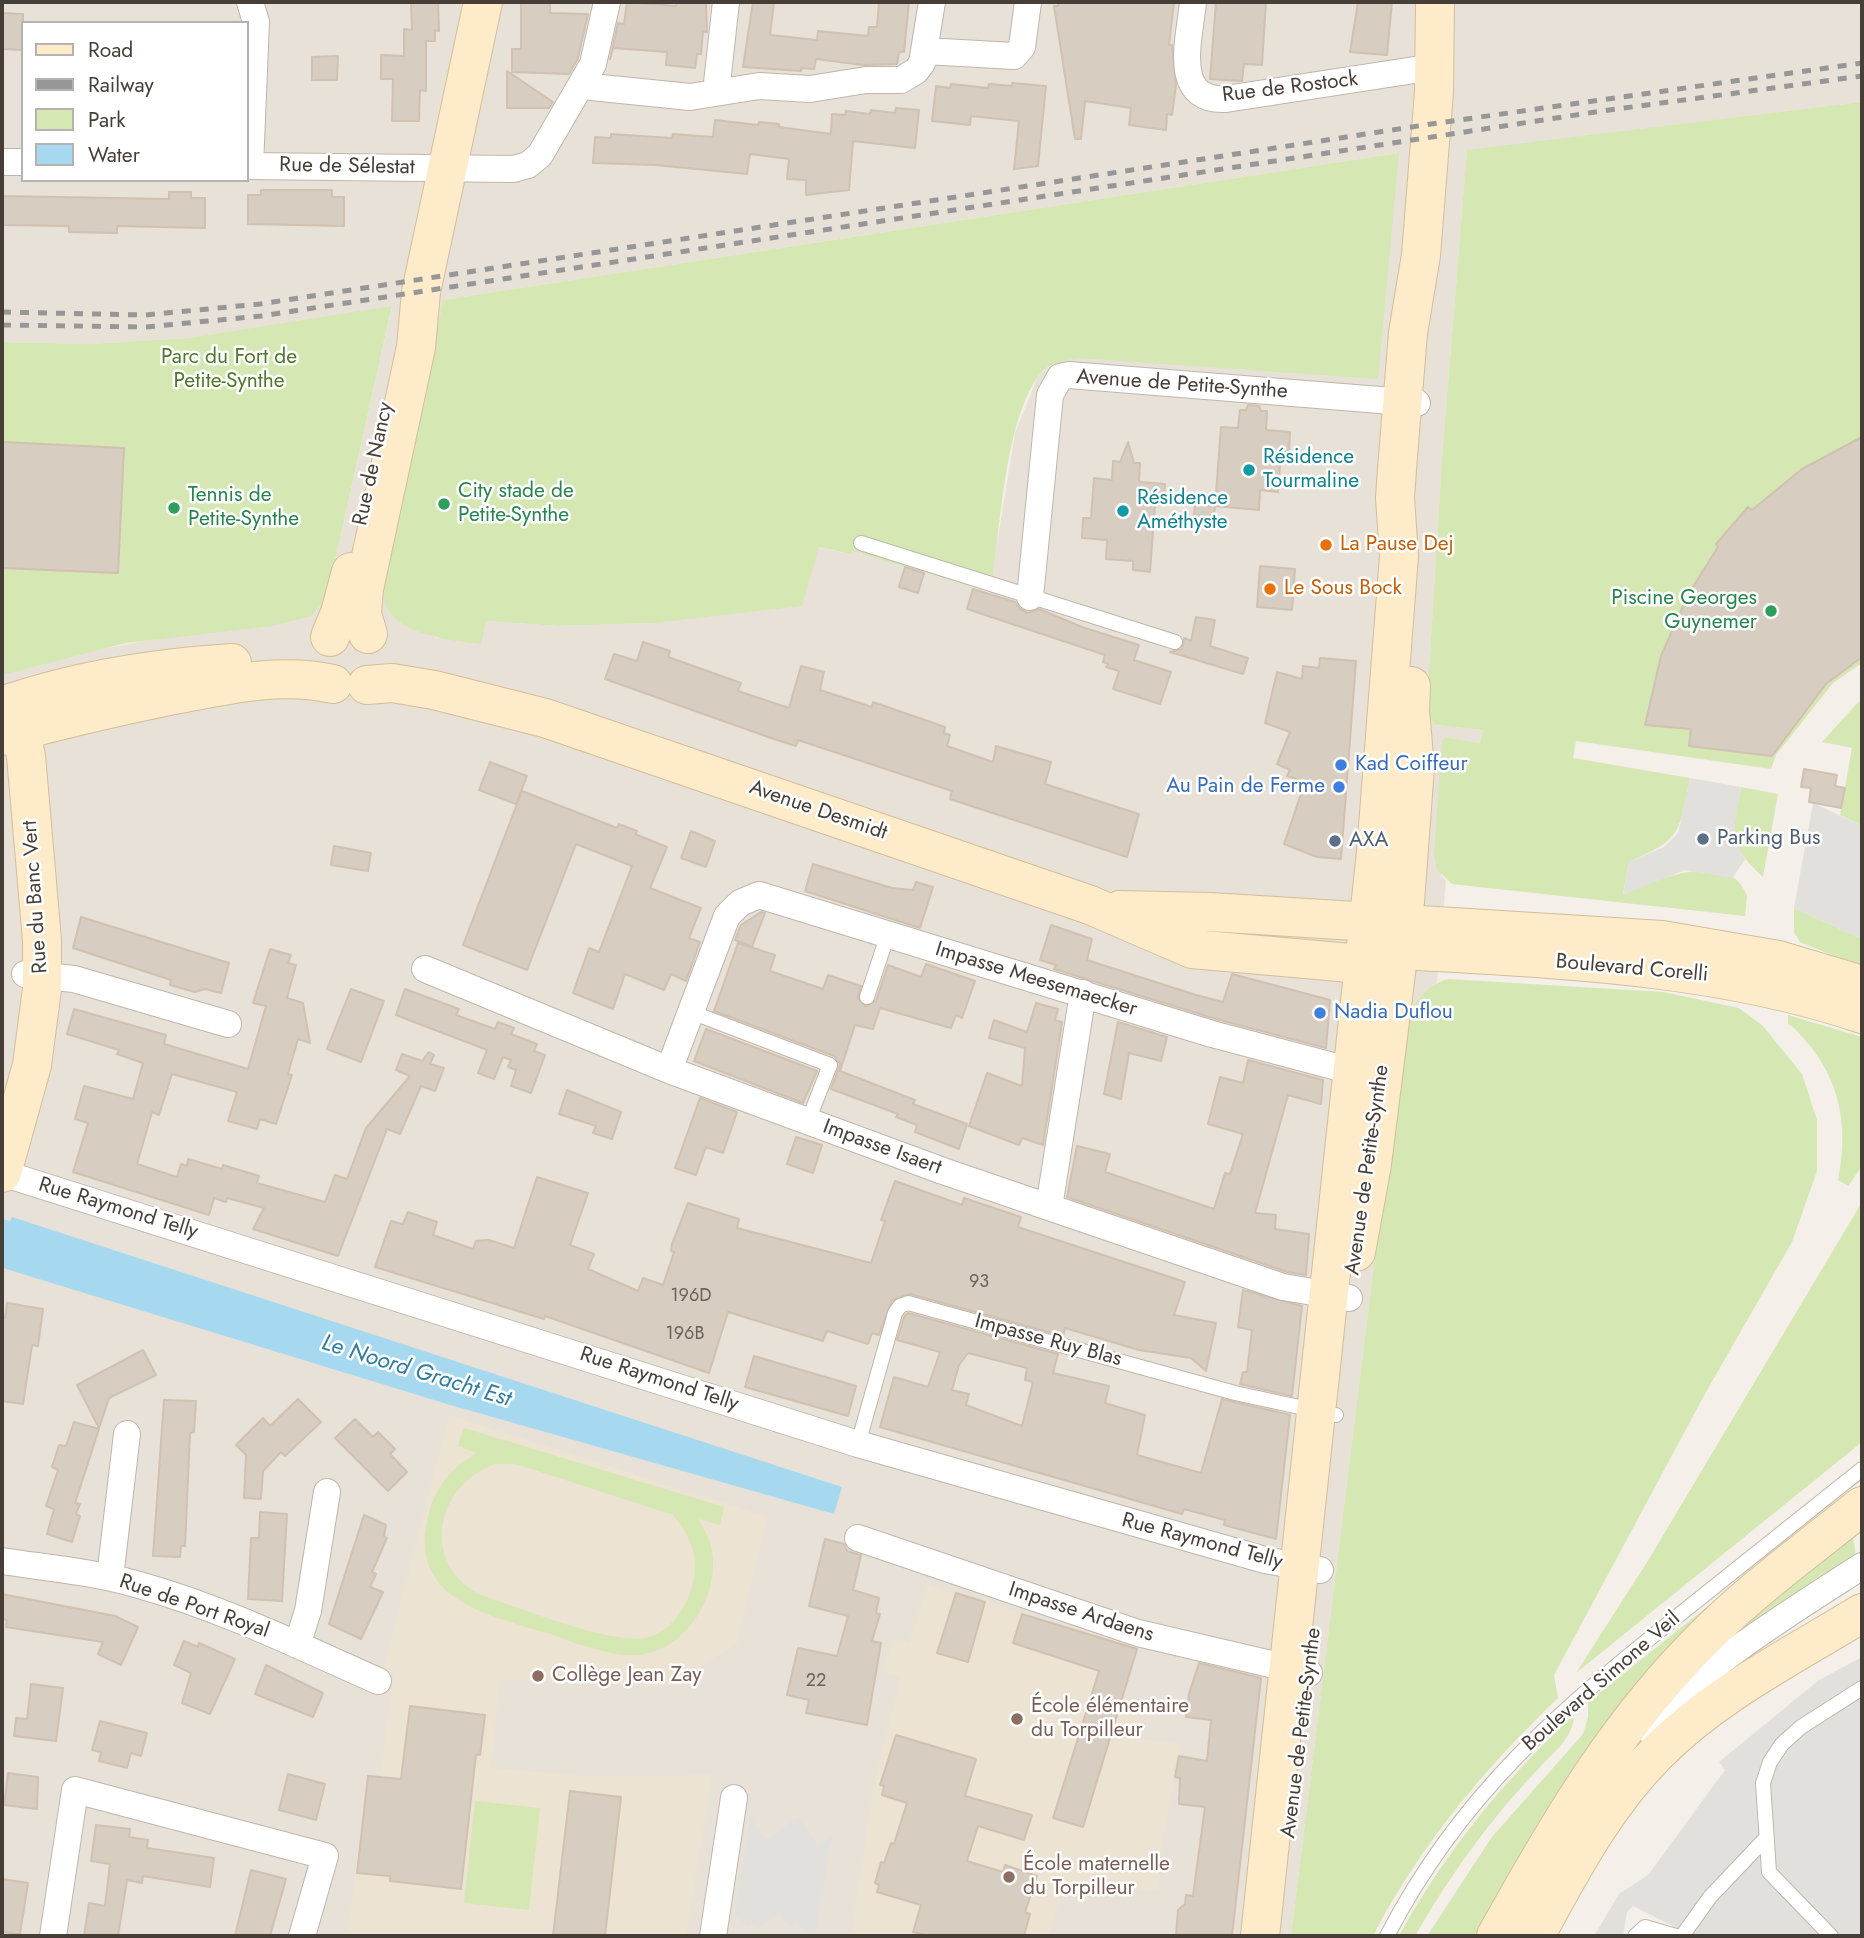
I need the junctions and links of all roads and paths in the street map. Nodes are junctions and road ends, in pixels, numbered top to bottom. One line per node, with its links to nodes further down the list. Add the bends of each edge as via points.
1 (250, 2): 15 (street, via 256,22)
2 (483, 2): 16 (main road, Rue de Nancy)
3 (607, 2): 11 (street, via 597,55)
4 (726, 2): 12 (street)
5 (932, 2): 9 (street)
6 (1028, 2): 9 (street, via 1023,47 1014,57)
7 (1193, 2): 10 (street, Rue de Rostock, via 1189,80 1196,91 1212,98)
8 (1435, 2): 10 (main road, Avenue de Petite-Synthe)
9 (925, 51): 12 (street, via 916,71 901,80 810,89 759,86)
10 (1434, 67): 18 (main road, Avenue de Petite-Synthe, via 1421,255 1410,320)
11 (582, 86): 12 (street, via 690,97); 16 (street, Rue de Sélestat, via 540,155 528,165)
12 (716, 93)
13 (2, 162): 14 (street)
14 (21, 162)
15 (248, 166): 16 (street, Rue de Sélestat)
16 (447, 168): 17 (main road, Rue de Nancy)
17 (421, 292): 21 (main road, Rue de Nancy, via 416,347 364,589 362,614); 23 (main road, Rue de Nancy, via 397,360 346,592)
18 (1412, 403): 20 (street, Avenue de Petite-Synthe, via 1060,377 1050,395); 28 (main road, Avenue de Petite-Synthe, via 1422,552 1410,711 1415,773)
19 (861, 543): 20 (lane)
20 (1030, 597): 22 (lane)
21 (374, 642): 23 (main road, via 351,629); 23 (main road, via 380,669); 25 (main road, Avenue Desmidt, via 396,660 472,678)
22 (1175, 642)
23 (338, 664): 24 (main road, via 303,678 243,682 122,706); 25 (main road, Avenue Desmidt, via 392,684)
24 (10, 718): 30 (main road, Rue du Banc Vert, via 40,903)
25 (545, 718): 28 (main road, Avenue Desmidt, via 1107,912 1192,950)
26 (2, 811): 30 (main road, Rue du Banc Vert)
27 (888, 934): 32 (street, Impasse Meesemaecker); 33 (lane); 34 (street, Impasse Meesemaecker, via 766,896 745,900 727,916)
28 (1379, 941): 31 (main road, Boulevard Corelli, via 1708,946 1789,962); 35 (main road, Boulevard Corelli, via 1704,974); 38 (main road, Avenue de Petite-Synthe); 43 (main road, Avenue de Petite-Synthe, via 1372,1164)
29 (425, 969): 37 (street, Impasse Isaert)
30 (33, 974): 36 (street, via 74,979); 39 (main road, Rue du Banc Vert); 41 (main road, Rue du Banc Vert, via 32,1066)
31 (1862, 985)
32 (1083, 993): 38 (street, Impasse Meesemaecker); 42 (street)
33 (867, 997)
34 (691, 1012): 37 (street); 40 (lane, via 830,1065)
35 (1862, 1014)
36 (228, 1024)
37 (669, 1070): 40 (street, Impasse Isaert)
38 (1352, 1071): 43 (main road, Avenue de Petite-Synthe)
39 (2, 1108)
40 (808, 1121): 42 (street, Impasse Isaert)
41 (2, 1173): 46 (street, Rue Raymond Telly)
42 (1049, 1207): 43 (street, Impasse Isaert, via 1283,1287)
43 (1340, 1297): 44 (main road, Avenue de Petite-Synthe)
44 (1327, 1414): 46 (lane, Impasse Ruy Blas, via 908,1303 895,1313); 53 (main road, Avenue de Petite-Synthe)
45 (127, 1434): 54 (street)
46 (858, 1444): 53 (street, Rue Raymond Telly)
47 (1862, 1469): 68 (lane, Boulevard Simone Veil, via 1536,1735 1446,1841)
48 (327, 1492): 56 (street, via 308,1611)
49 (1862, 1506): 62 (main road, Boulevard Simone Veil, via 1725,1618 1670,1674 1611,1746)
50 (858, 1538): 57 (street, Impasse Ardaens, via 1138,1633)
51 (2, 1561): 54 (street, Rue de Port Royal)
52 (1862, 1566): 62 (street, Boulevard Simone Veil, via 1731,1652 1662,1711 1602,1777)
53 (1310, 1569): 57 (main road, Avenue de Petite-Synthe)
54 (110, 1577): 56 (street, Rue de Port Royal, via 214,1609)
55 (1862, 1612): 70 (main road, via 1722,1700 1656,1754 1603,1820)
56 (297, 1645): 58 (street, Rue de Port Royal)
57 (1299, 1671): 66 (main road, Avenue de Petite-Synthe); 67 (main road, Avenue de Petite-Synthe)
58 (378, 1681)
59 (1862, 1688): 61 (lane, via 1810,1720 1773,1756 1763,1783)
60 (734, 1798): 65 (street)
61 (1765, 1839): 73 (lane, via 1710,1897); 74 (lane, via 1770,1876)
62 (1527, 1881): 69 (main road, Boulevard Simone Veil)
63 (53, 1936): 64 (street, via 75,1790 325,1856)
64 (302, 1936)
65 (713, 1936)
66 (1260, 1936)
67 (1278, 1936)
68 (1387, 1936)
69 (1496, 1936)
70 (1535, 1936)
71 (1635, 1936): 72 (lane, via 1645,1927)
72 (1676, 1936)
73 (1682, 1936)
74 (1830, 1936)

